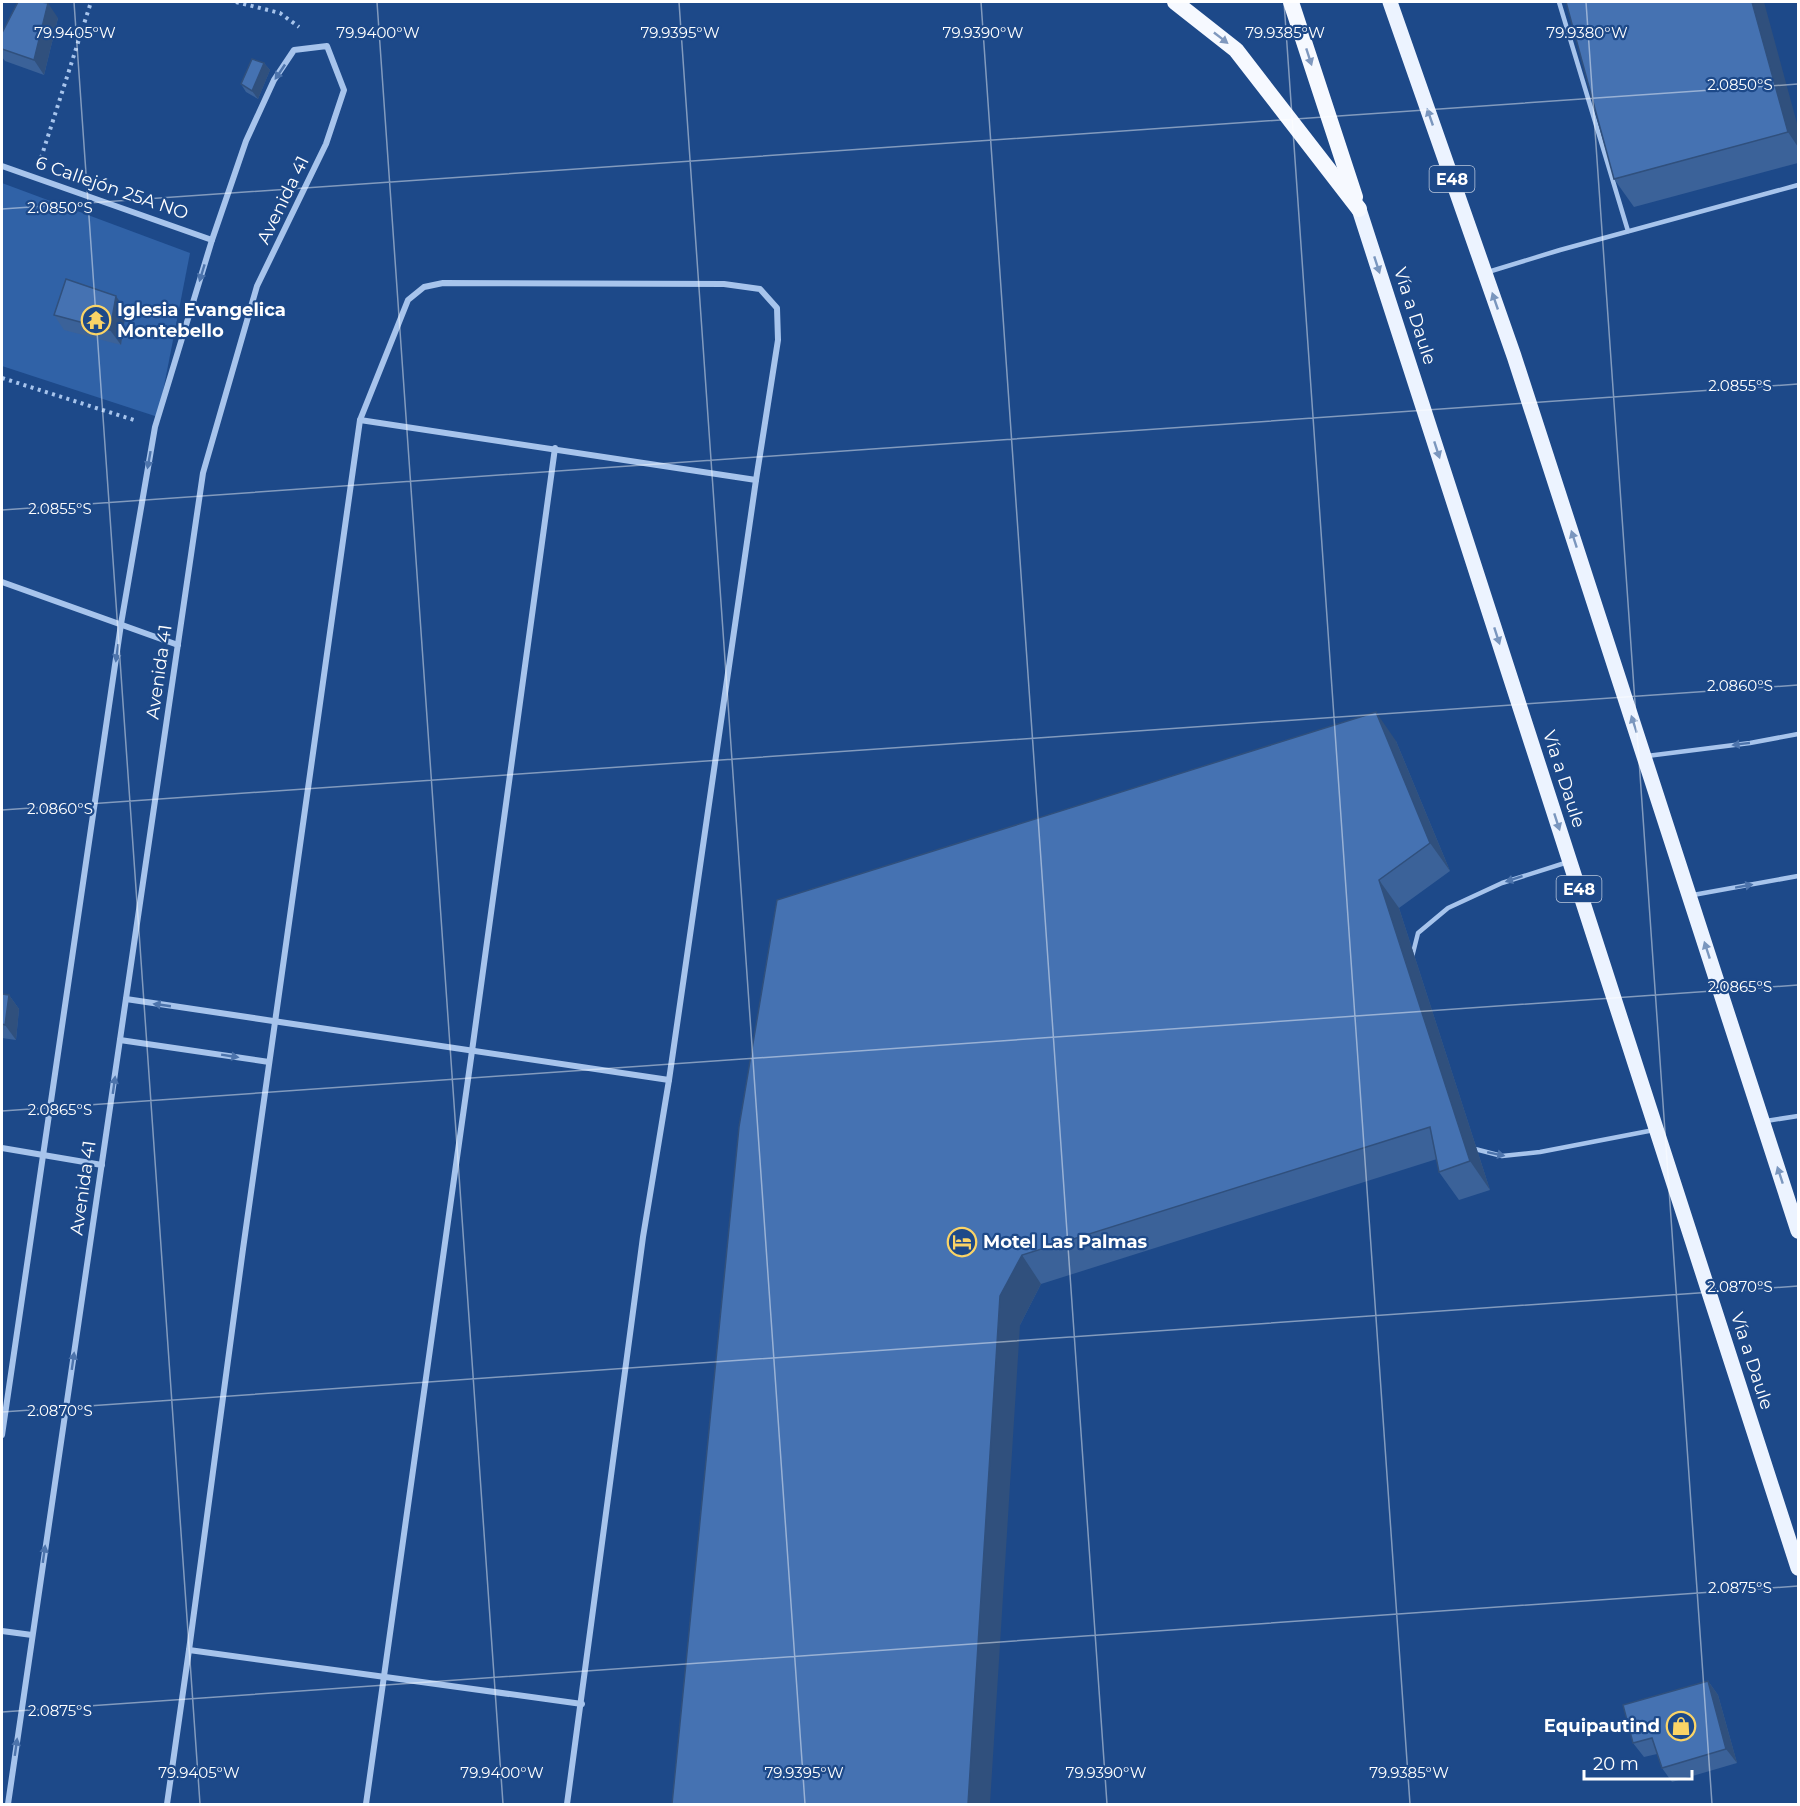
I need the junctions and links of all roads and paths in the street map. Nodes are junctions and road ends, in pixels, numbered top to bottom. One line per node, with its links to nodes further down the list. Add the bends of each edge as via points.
1 (91, 2): 9 (path)
2 (236, 2): 7 (path, via 280,13)
3 (1174, 2): 11 (highway, one-way to 11, via 1236,50)
4 (1291, 2): 11 (highway, Vía a Daule / E48, one-way to 11)
5 (1390, 2): 14 (main road, E48, one-way to 5)
6 (1560, 2): 12 (lane)
7 (327, 46): 13 (street, one-way to 13, via 294,50 274,80 246,141); 22 (street, Avenida 41, via 344,90 326,144 257,286 203,473)
8 (2, 165): 9 (street, 6 Callejón 25A NO)
9 (35, 177): 13 (street, 6 Callejón 25A NO)
10 (1798, 185): 12 (lane)
11 (1359, 209): 25 (main road, Vía a Daule / E48, one-way to 25)
12 (1628, 231): 14 (lane)
13 (212, 240): 17 (street, one-way to 17)
14 (1485, 273): 24 (main road, E48, one-way to 14)
15 (2, 378): 17 (path)
16 (360, 420): 18 (street); 19 (street, via 408,300 424,287 443,283 712,284 760,289 777,308 778,340); 30 (street)
17 (155, 427): 21 (street, one-way to 21)
18 (555, 448): 19 (street); 32 (street)
19 (756, 480): 34 (street)
20 (2, 582): 21 (street)
21 (121, 624): 22 (street); 40 (street, one-way to 40)
22 (178, 645): 29 (street, Avenida 41)
23 (1798, 734): 24 (lane, one-way to 24)
24 (1644, 756): 27 (main road, E48)
25 (1570, 861): 28 (lane, one-way to 28, via 1502,883 1448,908 1418,933); 37 (main road, Vía a Daule / E48)
26 (1798, 876): 27 (lane, one-way to 26)
27 (1690, 896): 36 (main road, E48, one-way to 27)
28 (1411, 961)
29 (126, 999): 30 (street, one-way to 29); 31 (street, Avenida 41)
30 (275, 1022): 32 (street); 33 (street)
31 (120, 1040): 33 (street, one-way to 33); 41 (street, Avenida 41, one-way to 31)
32 (472, 1051): 34 (street); 48 (street)
33 (269, 1062): 47 (street)
34 (669, 1080): 49 (street, via 643,1237)
35 (1798, 1116): 36 (lane)
36 (1763, 1122): 42 (main road, E48, one-way to 36)
37 (1657, 1129): 38 (lane, one-way to 37, via 1475,1149 1502,1156); 44 (main road, Vía a Daule / E48)
38 (1469, 1140)
39 (2, 1149): 40 (street)
40 (43, 1156): 41 (street); 43 (street)
41 (102, 1165): 46 (street, Avenida 41, one-way to 41)
42 (1798, 1231)
43 (2, 1435)
44 (1798, 1568)
45 (2, 1631): 46 (street)
46 (32, 1635): 50 (street, Avenida 41, one-way to 46)
47 (189, 1650): 48 (street); 51 (street)
48 (385, 1677): 49 (street); 52 (street)
49 (582, 1704): 53 (street)
50 (8, 1804)
51 (167, 1804)
52 (366, 1804)
53 (567, 1804)

